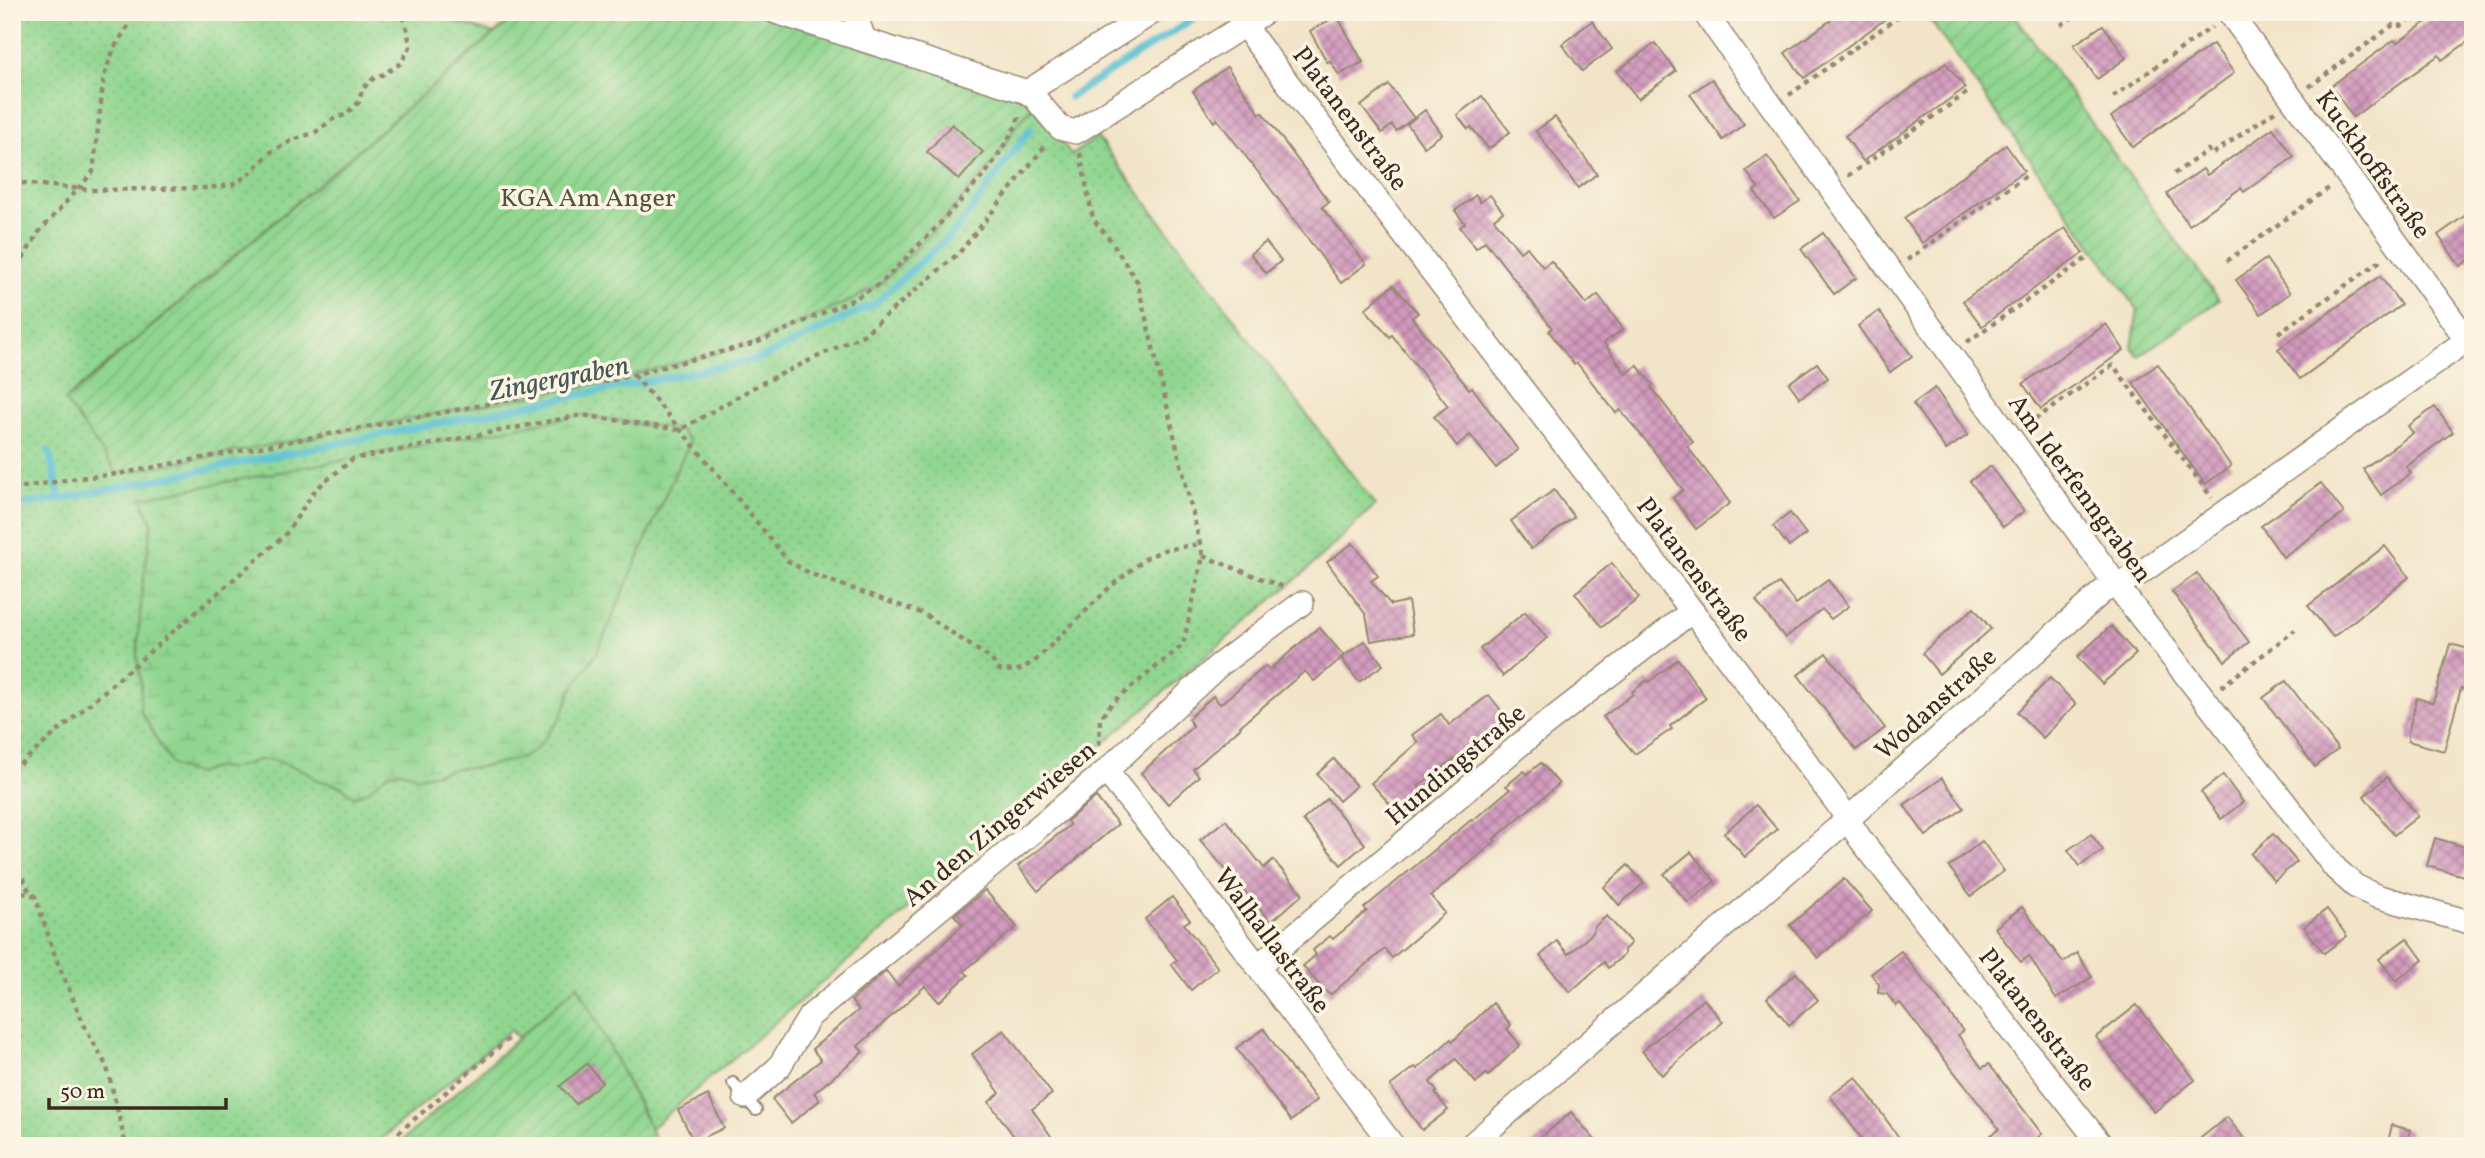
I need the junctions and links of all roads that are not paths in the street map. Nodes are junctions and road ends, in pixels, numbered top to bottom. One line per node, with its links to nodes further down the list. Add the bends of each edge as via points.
1 (776, 12): 8 (street)
2 (854, 12): 8 (street)
3 (1153, 12): 9 (street)
4 (1265, 12): 6 (street)
5 (1703, 12): 11 (street, Am Iderfenngraben)
6 (1241, 18): 9 (street, via 1068,130); 13 (street, Platanenstraße)
7 (2224, 18): 10 (street, Kuckhoffstraße)
8 (864, 39): 9 (street)
9 (1031, 95)
10 (2470, 344): 11 (street, Wodanstraße)
11 (2117, 586): 15 (street, Wodanstraße, via 2102,592); 16 (street, Am Iderfenngraben, via 2336,869 2376,896)
12 (1302, 603): 14 (street, An den Zingerwiesen, via 1219,666)
13 (1692, 611): 15 (street, Platanenstraße); 17 (street, Hundingstraße, via 1529,737)
14 (1106, 771): 17 (street, Walhallastraße); 18 (street, An den Zingerwiesen, via 810,1016 779,1067)
15 (1848, 819): 20 (street, Wodanstraße); 21 (street, Platanenstraße)
16 (2473, 923)
17 (1258, 966): 19 (street, Walhallastraße)
18 (745, 1097)
19 (1392, 1146)
20 (1469, 1146)
21 (2102, 1146)

